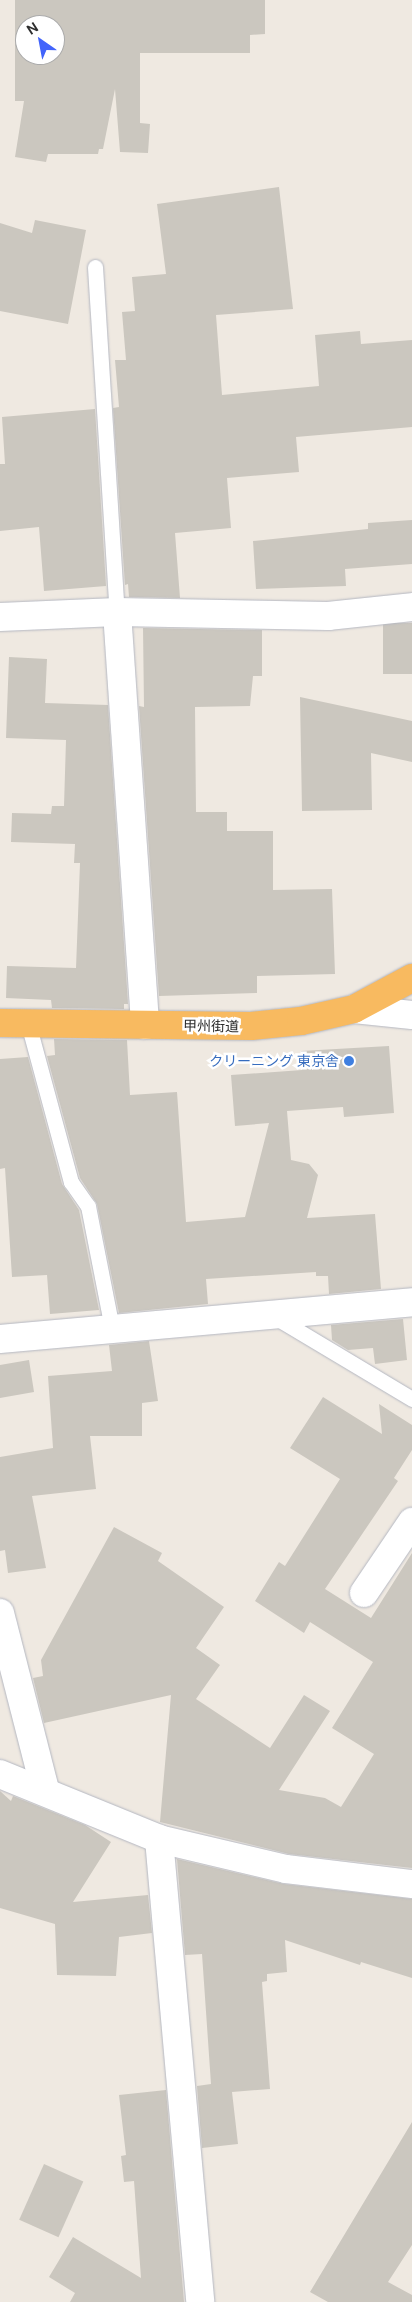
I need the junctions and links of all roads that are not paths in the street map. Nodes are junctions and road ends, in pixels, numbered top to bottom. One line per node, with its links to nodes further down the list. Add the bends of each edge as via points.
1 (95, 267): 3 (lane)
2 (412, 607): 3 (street, via 328,616)
3 (116, 612): 4 (street); 10 (street)
4 (0, 617)
5 (412, 978): 6 (highway, 甲州街道)
6 (354, 1009): 7 (street); 10 (highway, 甲州街道, via 301,1021 252,1026)
7 (412, 1015)
8 (0, 1022): 9 (highway, 甲州街道)
9 (28, 1023): 10 (highway, 甲州街道); 13 (lane, via 71,1182 88,1206)
10 (145, 1025)
11 (412, 1302): 12 (street)
12 (270, 1313): 13 (street); 15 (lane)
13 (112, 1328): 14 (street)
14 (0, 1339)
15 (412, 1399)
16 (412, 1522): 17 (street)
17 (364, 1593)
18 (0, 1613): 20 (street)
19 (0, 1774): 20 (street)
20 (45, 1790): 21 (street)
21 (159, 1839): 22 (street, via 286,1869); 23 (street)
22 (412, 1884)
23 (200, 2302)

